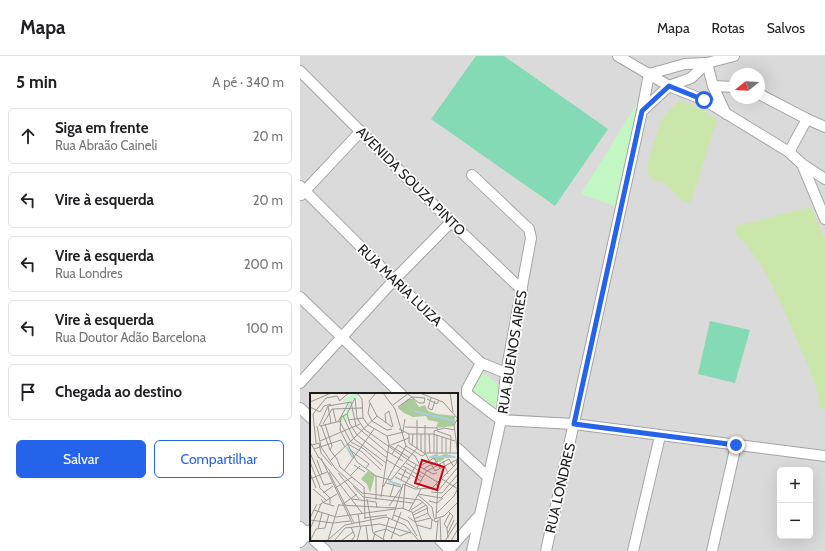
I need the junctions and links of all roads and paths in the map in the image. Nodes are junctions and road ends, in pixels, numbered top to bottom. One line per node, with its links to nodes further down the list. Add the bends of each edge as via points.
1 (618, 56): 5 (street)
2 (734, 56): 3 (street)
3 (707, 63): 5 (street, via 685,64); 6 (street, via 691,78); 7 (street)
4 (300, 71): 14 (street, AVENIDA SOUZA PINTO)
5 (649, 74): 6 (street); 10 (street, RUA LONDRES)
6 (669, 86): 10 (street); 11 (street, via 704,100)
7 (713, 86): 8 (street); 11 (street)
8 (729, 87)
9 (765, 97): 12 (street)
10 (642, 111): 33 (street, RUA LONDRES)
11 (726, 114): 15 (street)
12 (808, 119): 13 (street); 15 (street)
13 (825, 127)
14 (361, 131): 19 (street); 21 (street, AVENIDA SOUZA PINTO)
15 (789, 152): 16 (street)
16 (802, 164): 18 (street); 20 (street)
17 (472, 175): 23 (street, RUA BUENOS AIRES, via 529,229 531,238)
18 (825, 179)
19 (302, 191): 22 (street, RUA MARIA LUIZA)
20 (825, 219)
21 (451, 222): 22 (street); 23 (street, AVENIDA SOUZA PINTO)
22 (394, 280): 25 (street); 26 (street, RUA MARIA LUIZA)
23 (522, 290): 27 (street, RUA BUENOS AIRES)
24 (300, 298): 25 (street)
25 (341, 337): 28 (street); 29 (street)
26 (481, 364): 27 (street, RUA MARIA LUIZA); 32 (street, via 467,389 467,394)
27 (506, 373): 32 (street, RUA BUENOS AIRES)
28 (300, 383)
29 (400, 393)
30 (300, 408): 31 (street)
31 (310, 417)
32 (500, 420): 33 (street); 38 (street, RUA BUENOS AIRES)
33 (574, 424): 34 (street); 49 (street, RUA LONDRES)
34 (660, 436): 35 (street); 50 (street)
35 (736, 445): 37 (street); 51 (street)
36 (458, 449): 38 (street)
37 (825, 456)
38 (488, 477): 39 (street, RUA BUENOS AIRES)
39 (479, 516): 41 (street); 48 (street, RUA BUENOS AIRES)
40 (309, 534): 45 (street)
41 (458, 539)
42 (316, 541): 47 (street)
43 (441, 541): 46 (street)
44 (456, 541): 46 (street)
45 (300, 542)
46 (448, 550)
47 (326, 551)
48 (472, 551)
49 (546, 551)
50 (633, 551)
51 (712, 551)

